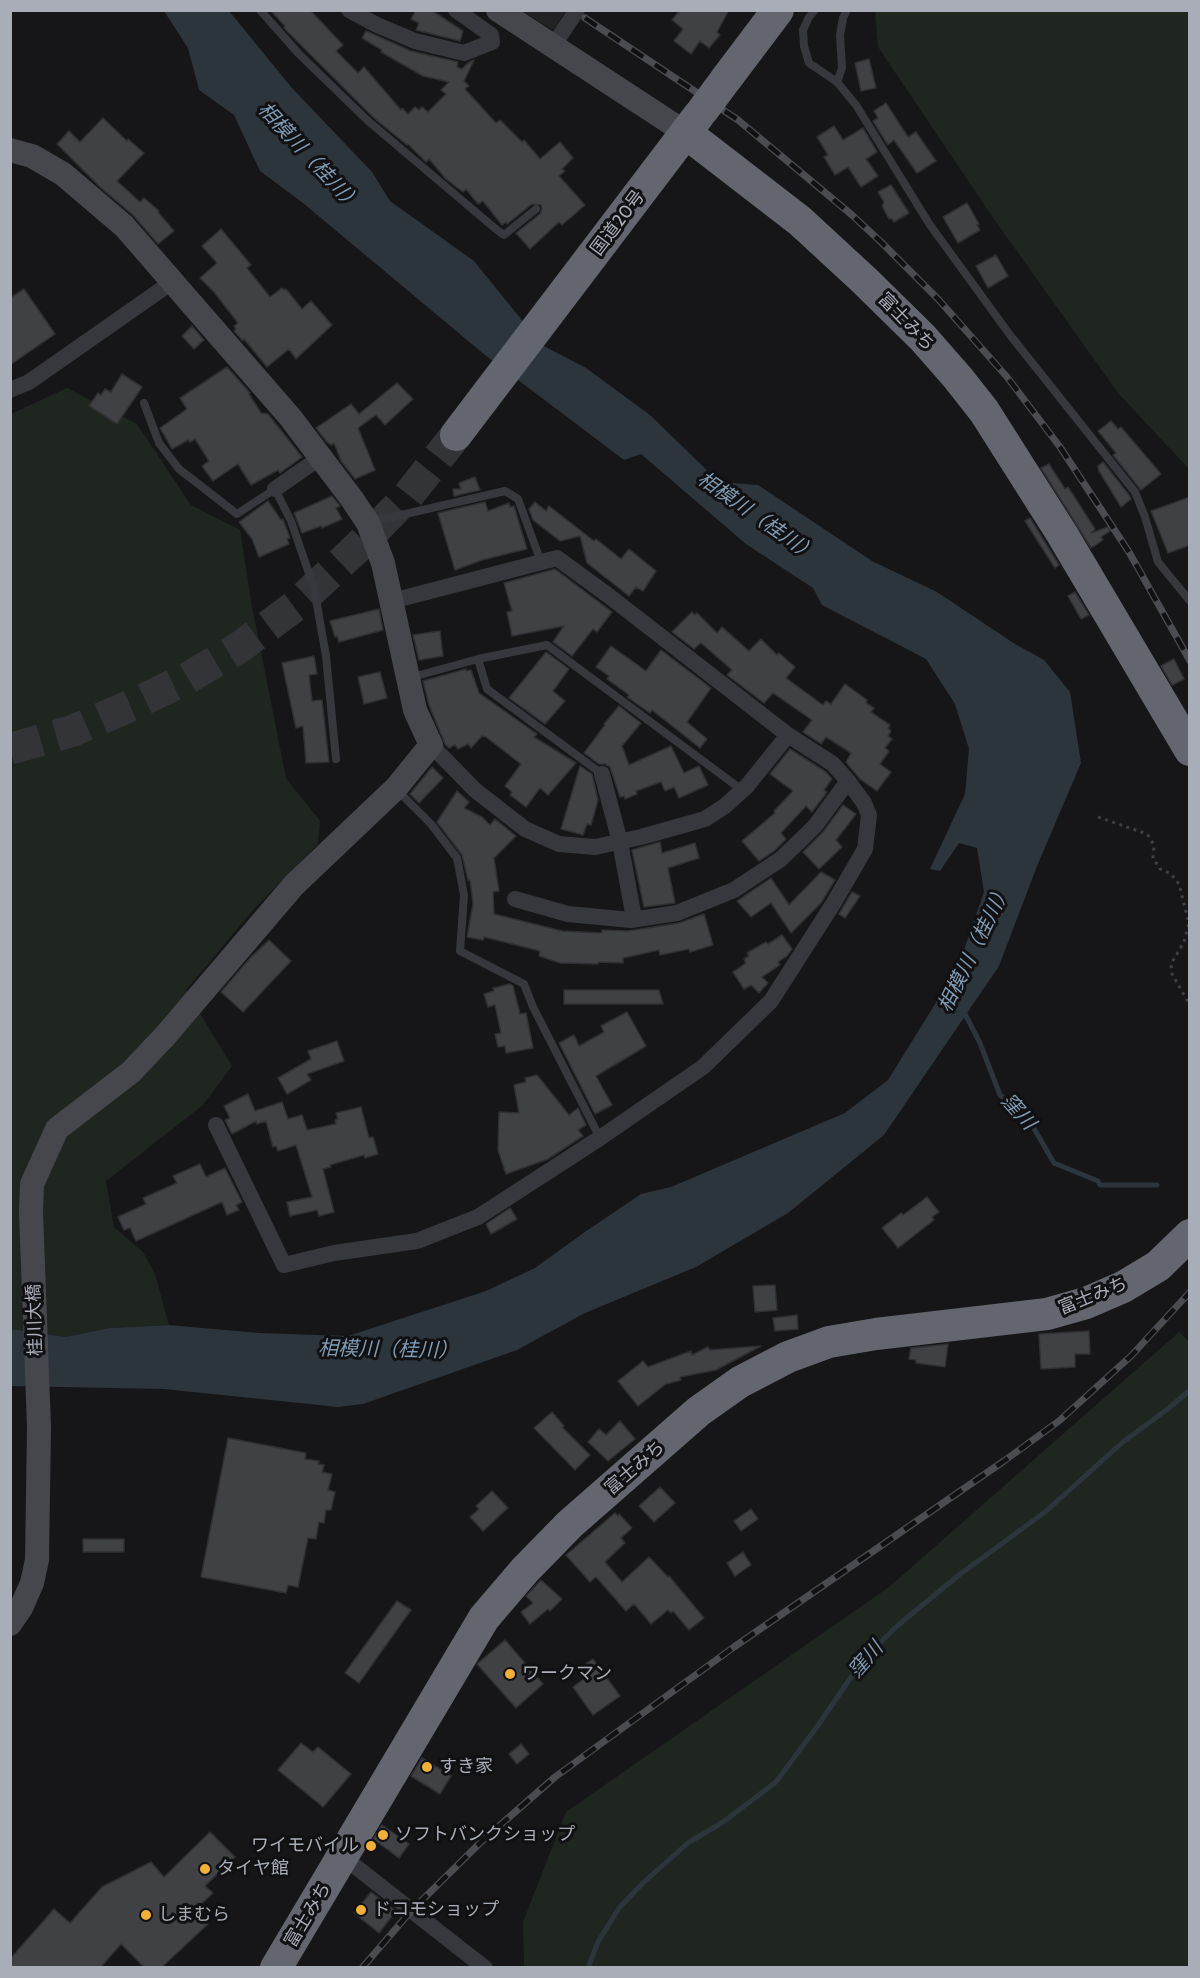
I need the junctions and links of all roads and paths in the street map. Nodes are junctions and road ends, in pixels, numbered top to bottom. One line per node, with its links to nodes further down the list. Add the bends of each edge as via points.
1 (260, 10): 13 (lane, via 367,120 497,230 504,235)
2 (349, 10): 3 (street, via 415,40 464,53 492,42 491,35)
3 (456, 10)
4 (498, 10): 9 (street, 富士みち)
5 (578, 10): 9 (street)
6 (778, 10): 11 (highway, 国道20号, bridge)
7 (815, 10): 10 (lane, via 803,30 809,63)
8 (847, 10): 10 (lane, via 840,35 842,68)
9 (553, 46): 11 (street, 富士みち)
10 (837, 82): 23 (lane, via 856,105 930,225 983,298 1135,492 1158,562)
11 (694, 122): 17 (highway, 国道20号); 28 (highway, 富士みち, via 882,297 958,378 984,411 1062,534)
12 (10, 150): 14 (street, via 32,156 63,174 124,226)
13 (536, 208)
14 (172, 282): 15 (street, via 29,382); 18 (street)
15 (10, 390)
16 (144, 403): 19 (lane, via 159,443 179,469 237,514)
17 (456, 435)
18 (321, 457): 19 (street); 20 (street)
19 (275, 489): 29 (lane, via 291,521 314,588 326,656)
20 (368, 523): 21 (lane, via 505,491 518,499); 22 (street)
21 (541, 562): 22 (street); 26 (street, via 557,558)
22 (392, 601): 25 (street)
23 (1190, 601)
24 (478, 659): 25 (lane); 30 (lane, via 487,689); 33 (lane, via 547,645)
25 (408, 678): 27 (street, via 415,710)
26 (788, 735): 31 (street, via 833,764); 33 (street)
27 (431, 745): 32 (street, 桂川大橋); 35 (street, via 475,790 525,829 559,844 595,847)
28 (1190, 750)
29 (336, 759)
30 (602, 774): 35 (street)
31 (848, 781): 37 (street, via 815,826 781,859 734,890 676,913); 40 (street, via 869,815 865,849 771,1001 704,1067)
32 (396, 788): 40 (lane, via 457,858 464,895 460,951 524,984); 42 (street, 桂川大橋, via 294,885 131,1072 57,1129 32,1184 39,1427 37,1560 32,1583)
33 (742, 790): 35 (street, via 705,819)
34 (1098, 817): 38 (path, via 1147,834 1160,869 1172,874 1179,884 1189,923 1184,942 1171,964 1172,974)
35 (620, 842): 37 (street)
36 (515, 898): 37 (street, via 567,914)
37 (634, 918)
38 (1190, 1005)
39 (216, 1125): 40 (street, via 284,1265 417,1241 478,1217)
40 (600, 1138)
41 (1190, 1236): 43 (highway, 富士みち, via 1158,1266 1086,1303 1047,1314 829,1342 749,1377 699,1411 570,1524 484,1618)
42 (10, 1624)
43 (342, 1856): 44 (highway, 富士みち); 45 (street)
44 (276, 1968)
45 (485, 1968)

